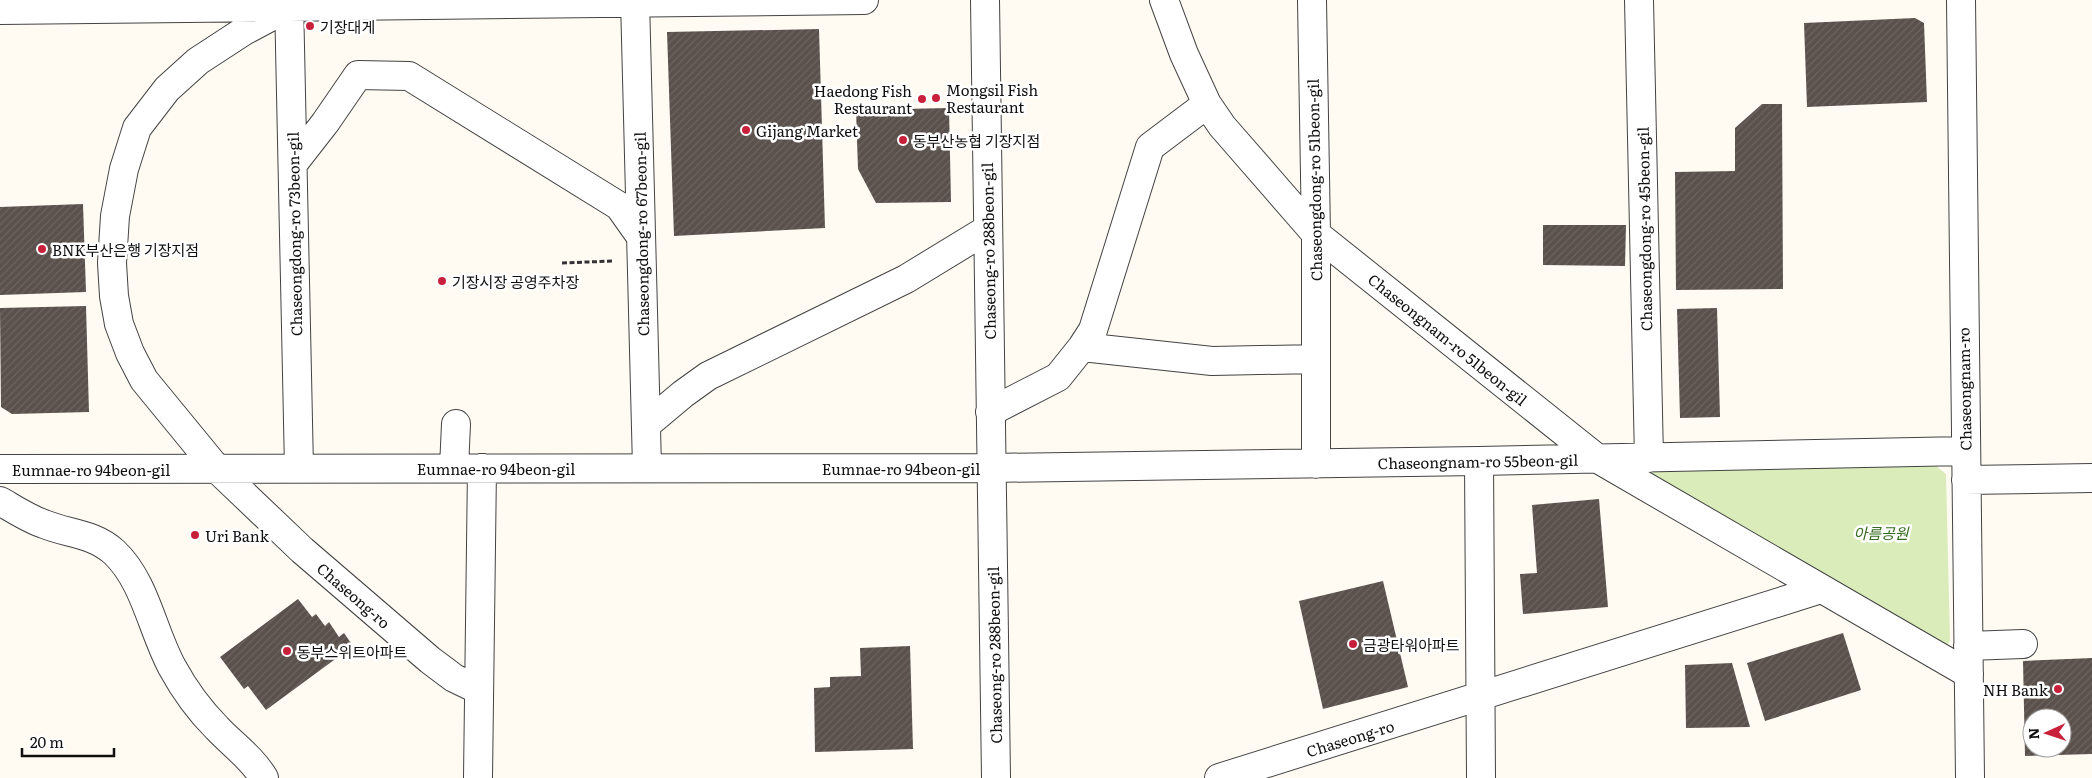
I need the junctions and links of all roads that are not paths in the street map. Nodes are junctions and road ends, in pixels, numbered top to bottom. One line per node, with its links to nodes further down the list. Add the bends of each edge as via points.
1 (864, 0): 7 (street)
2 (984, 0): 13 (street, Chaseong-ro 288beon-gil)
3 (1164, 0): 11 (street, Chaseongnam-ro 51beon-gil)
4 (1312, 0): 14 (street, Chaseongdong-ro 51beon-gil)
5 (1639, 0): 22 (street, Chaseongdong-ro 45beon-gil)
6 (1961, 0): 21 (street, Chaseongnam-ro)
7 (635, 1): 9 (street); 15 (street, Chaseongdong-ro 67beon-gil)
8 (289, 3): 9 (street); 10 (street); 12 (street, Chaseongdong-ro 73beon-gil); 26 (street, Chaseong-ro, via 198,61 167,89 137,128 124,169 115,216 114,296 119,324 130,353 144,380)
9 (354, 3)
10 (0, 10)
11 (1207, 104): 14 (street, Chaseongnam-ro 51beon-gil, via 1222,126); 16 (street, via 1150,147 1093,330)
12 (292, 164): 15 (street, via 358,75 409,76 619,206); 27 (street, Chaseongdong-ro 73beon-gil)
13 (988, 229): 18 (street, Chaseong-ro 288beon-gil); 20 (street, via 906,279 708,376)
14 (1316, 234): 17 (street, Chaseongdong-ro 51beon-gil); 23 (street, Chaseongnam-ro 51beon-gil)
15 (641, 248): 20 (street, Chaseongdong-ro 67beon-gil, via 651,293)
16 (1082, 347): 17 (street, via 1212,361); 18 (street, via 1058,377)
17 (1316, 359): 25 (street, Chaseongdong-ro 51beon-gil)
18 (990, 412): 31 (street, Chaseong-ro 288beon-gil)
19 (456, 424): 28 (street)
20 (646, 424): 30 (street, Chaseongdong-ro 67beon-gil)
21 (1965, 451): 22 (street, Chaseongnam-ro 55beon-gil); 34 (street, Chaseongnam-ro)
22 (1649, 458): 23 (street, Chaseongnam-ro 55beon-gil)
23 (1598, 459): 24 (street, Chaseongnam-ro 55beon-gil); 36 (street, Chaseongnam-ro 51beon-gil)
24 (1479, 461): 25 (street, Chaseongnam-ro 55beon-gil); 41 (street)
25 (1316, 464): 31 (street, Chaseongnam-ro 55beon-gil)
26 (217, 468): 27 (street, Eumnae-ro 94beon-gil); 32 (street, Eumnae-ro 94beon-gil); 40 (street, Chaseong-ro, via 302,550 430,660 454,678)
27 (299, 468): 28 (street, Eumnae-ro 94beon-gil)
28 (454, 468): 29 (street, Eumnae-ro 94beon-gil)
29 (482, 468): 30 (street, Eumnae-ro 94beon-gil); 40 (street)
30 (647, 468): 31 (street, Eumnae-ro 94beon-gil)
31 (991, 468): 44 (street, Chaseong-ro 288beon-gil)
32 (0, 469)
33 (2092, 478): 34 (street)
34 (1966, 480): 38 (street, Chaseongnam-ro)
35 (0, 501): 42 (street, via 44,524 90,537 114,552 126,565 140,591 171,666 181,682 202,712)
36 (1821, 589): 39 (street, Chaseongnam-ro 51beon-gil); 41 (street)
37 (2022, 644): 38 (street)
38 (1968, 646): 39 (street, Chaseongnam-ro)
39 (1969, 674): 47 (street, Chaseongnam-ro)
40 (479, 690): 43 (street)
41 (1481, 697): 45 (street, Chaseong-ro); 46 (street)
42 (264, 778)
43 (478, 778)
44 (996, 778)
45 (1219, 778)
46 (1482, 778)
47 (1970, 778)

